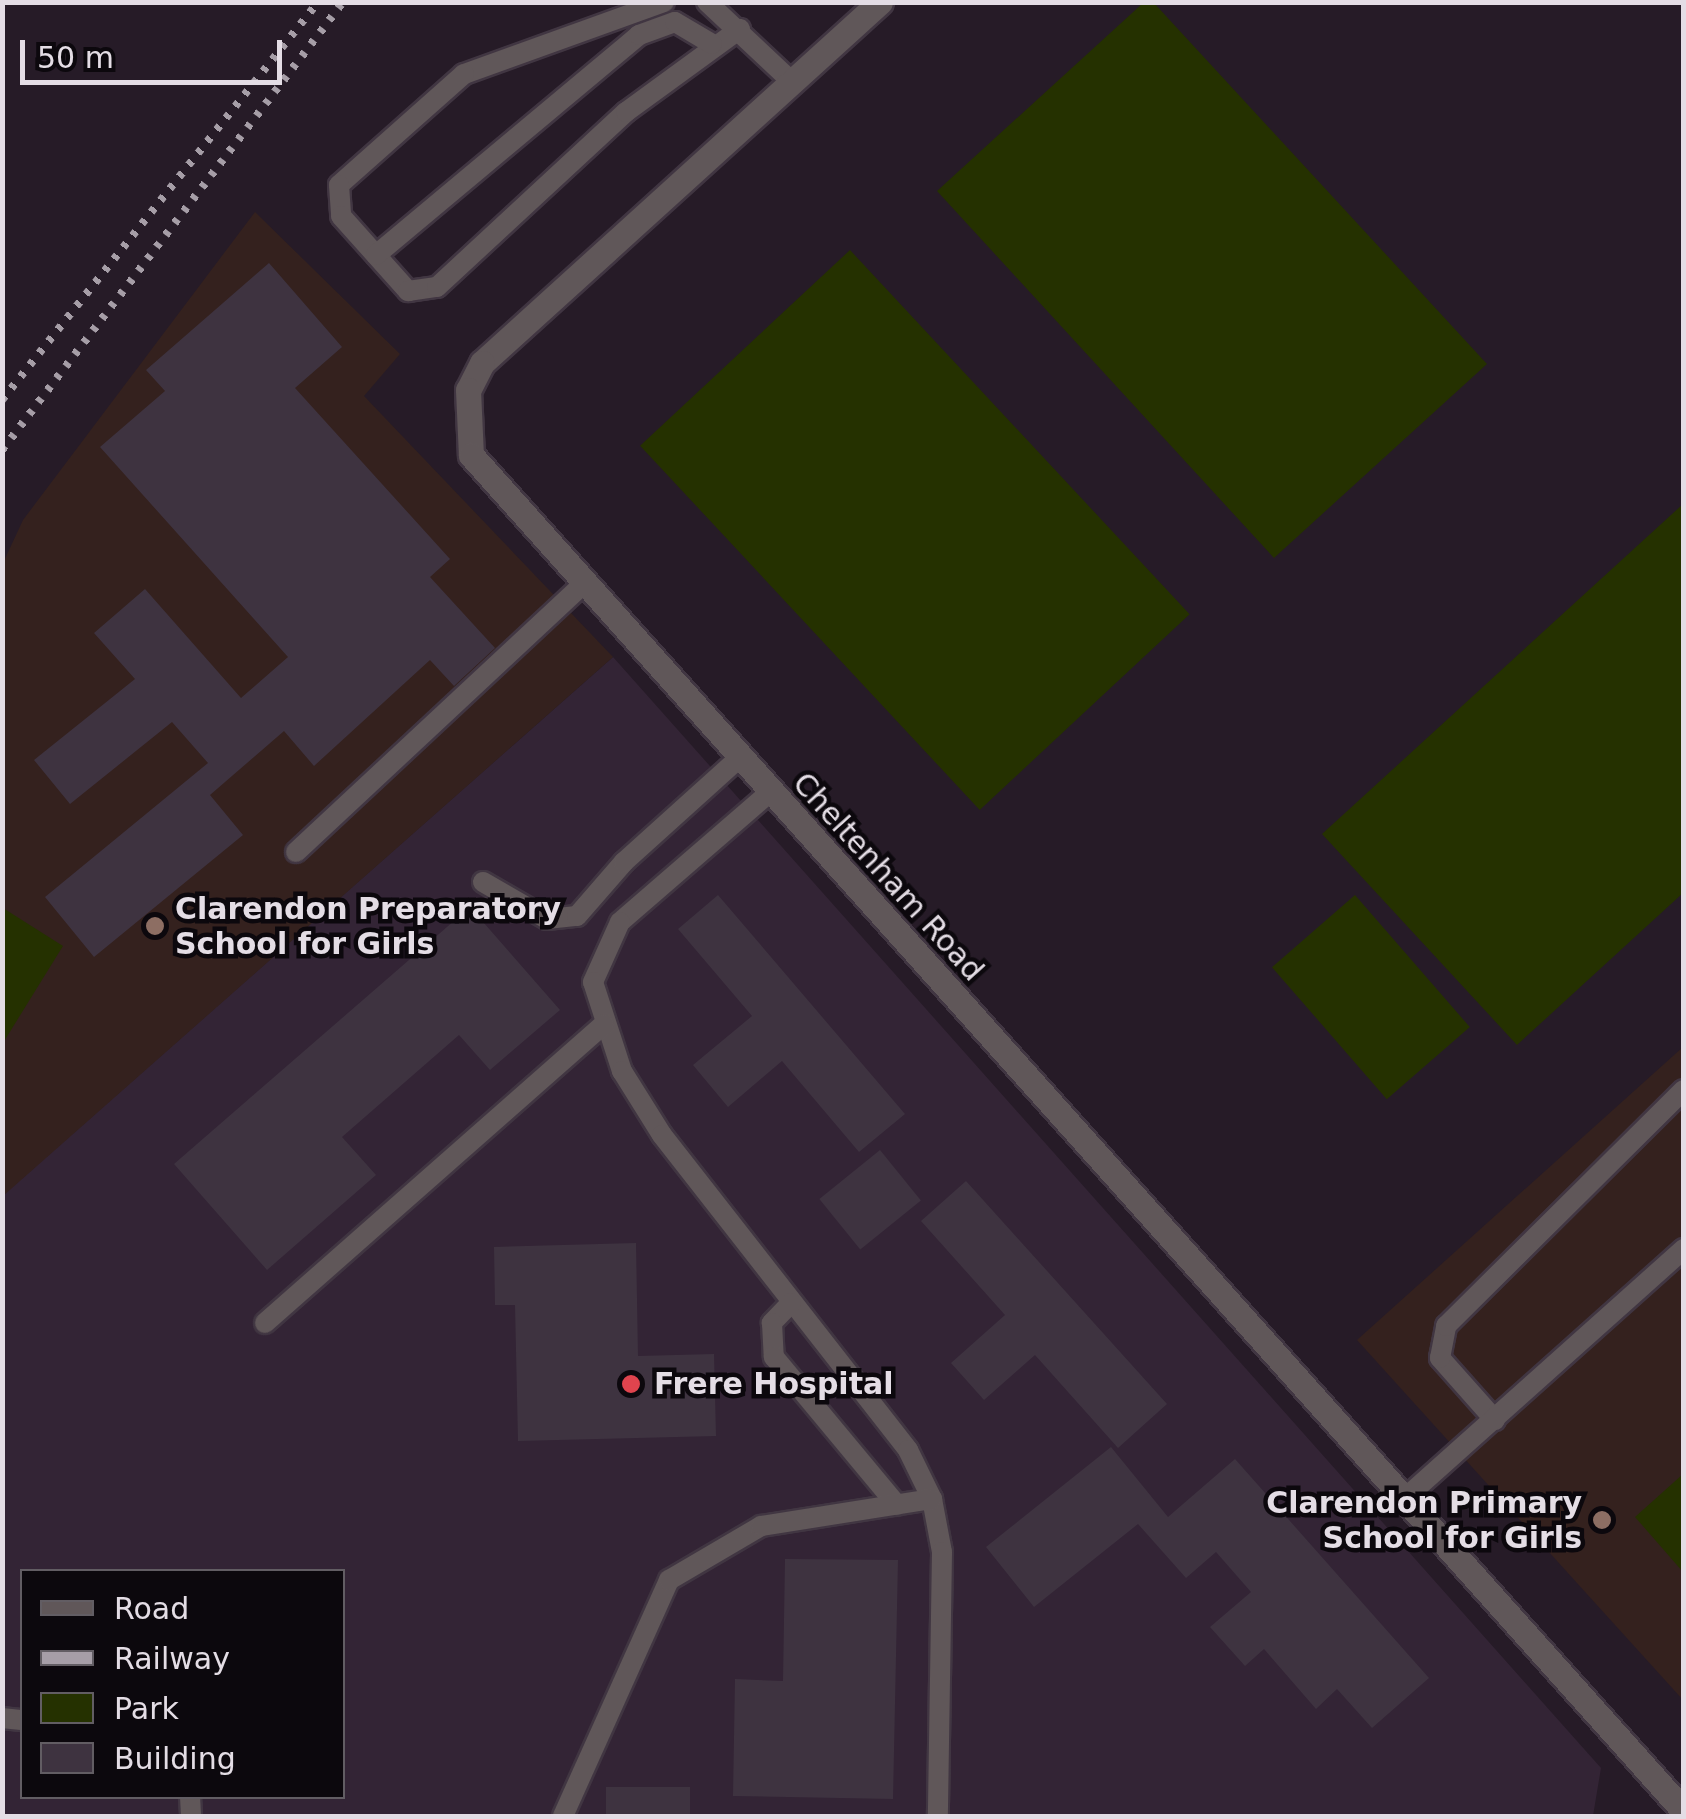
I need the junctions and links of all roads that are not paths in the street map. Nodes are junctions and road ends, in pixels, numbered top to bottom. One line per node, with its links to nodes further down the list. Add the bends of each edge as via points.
1 (664, 2): 7 (lane, via 464,74 339,184 341,216)
2 (707, 2): 4 (lane)
3 (880, 2): 6 (street, Cheltenham Road)
4 (740, 29): 5 (lane); 6 (lane)
5 (712, 44): 7 (lane, via 675,22 639,34); 7 (lane, via 437,288 408,291)
6 (792, 81): 8 (street, Cheltenham Road, via 526,318 482,362 468,390 471,456)
7 (376, 255)
8 (582, 585): 9 (street, Cheltenham Road); 11 (lane)
9 (738, 759): 10 (street, Cheltenham Road); 12 (lane, via 624,862 577,916 548,920)
10 (769, 793): 13 (lane, via 620,922 593,982); 20 (street, Cheltenham Road)
11 (296, 852)
12 (484, 882)
13 (604, 1024): 16 (lane, via 662,1135); 17 (lane)
14 (1684, 1090): 18 (lane, via 1446,1326 1440,1358)
15 (1684, 1250): 18 (lane)
16 (790, 1303): 19 (lane, via 908,1450); 21 (lane, via 772,1323 774,1357)
17 (265, 1323)
18 (1495, 1420): 20 (lane)
19 (932, 1499): 21 (lane); 24 (lane, via 942,1552)
20 (1403, 1500): 22 (street, Cheltenham Road)
21 (897, 1505): 23 (lane, via 761,1526 670,1580)
22 (1683, 1810): 25 (lane)
23 (563, 1816)
24 (938, 1816)
25 (1675, 1816)

